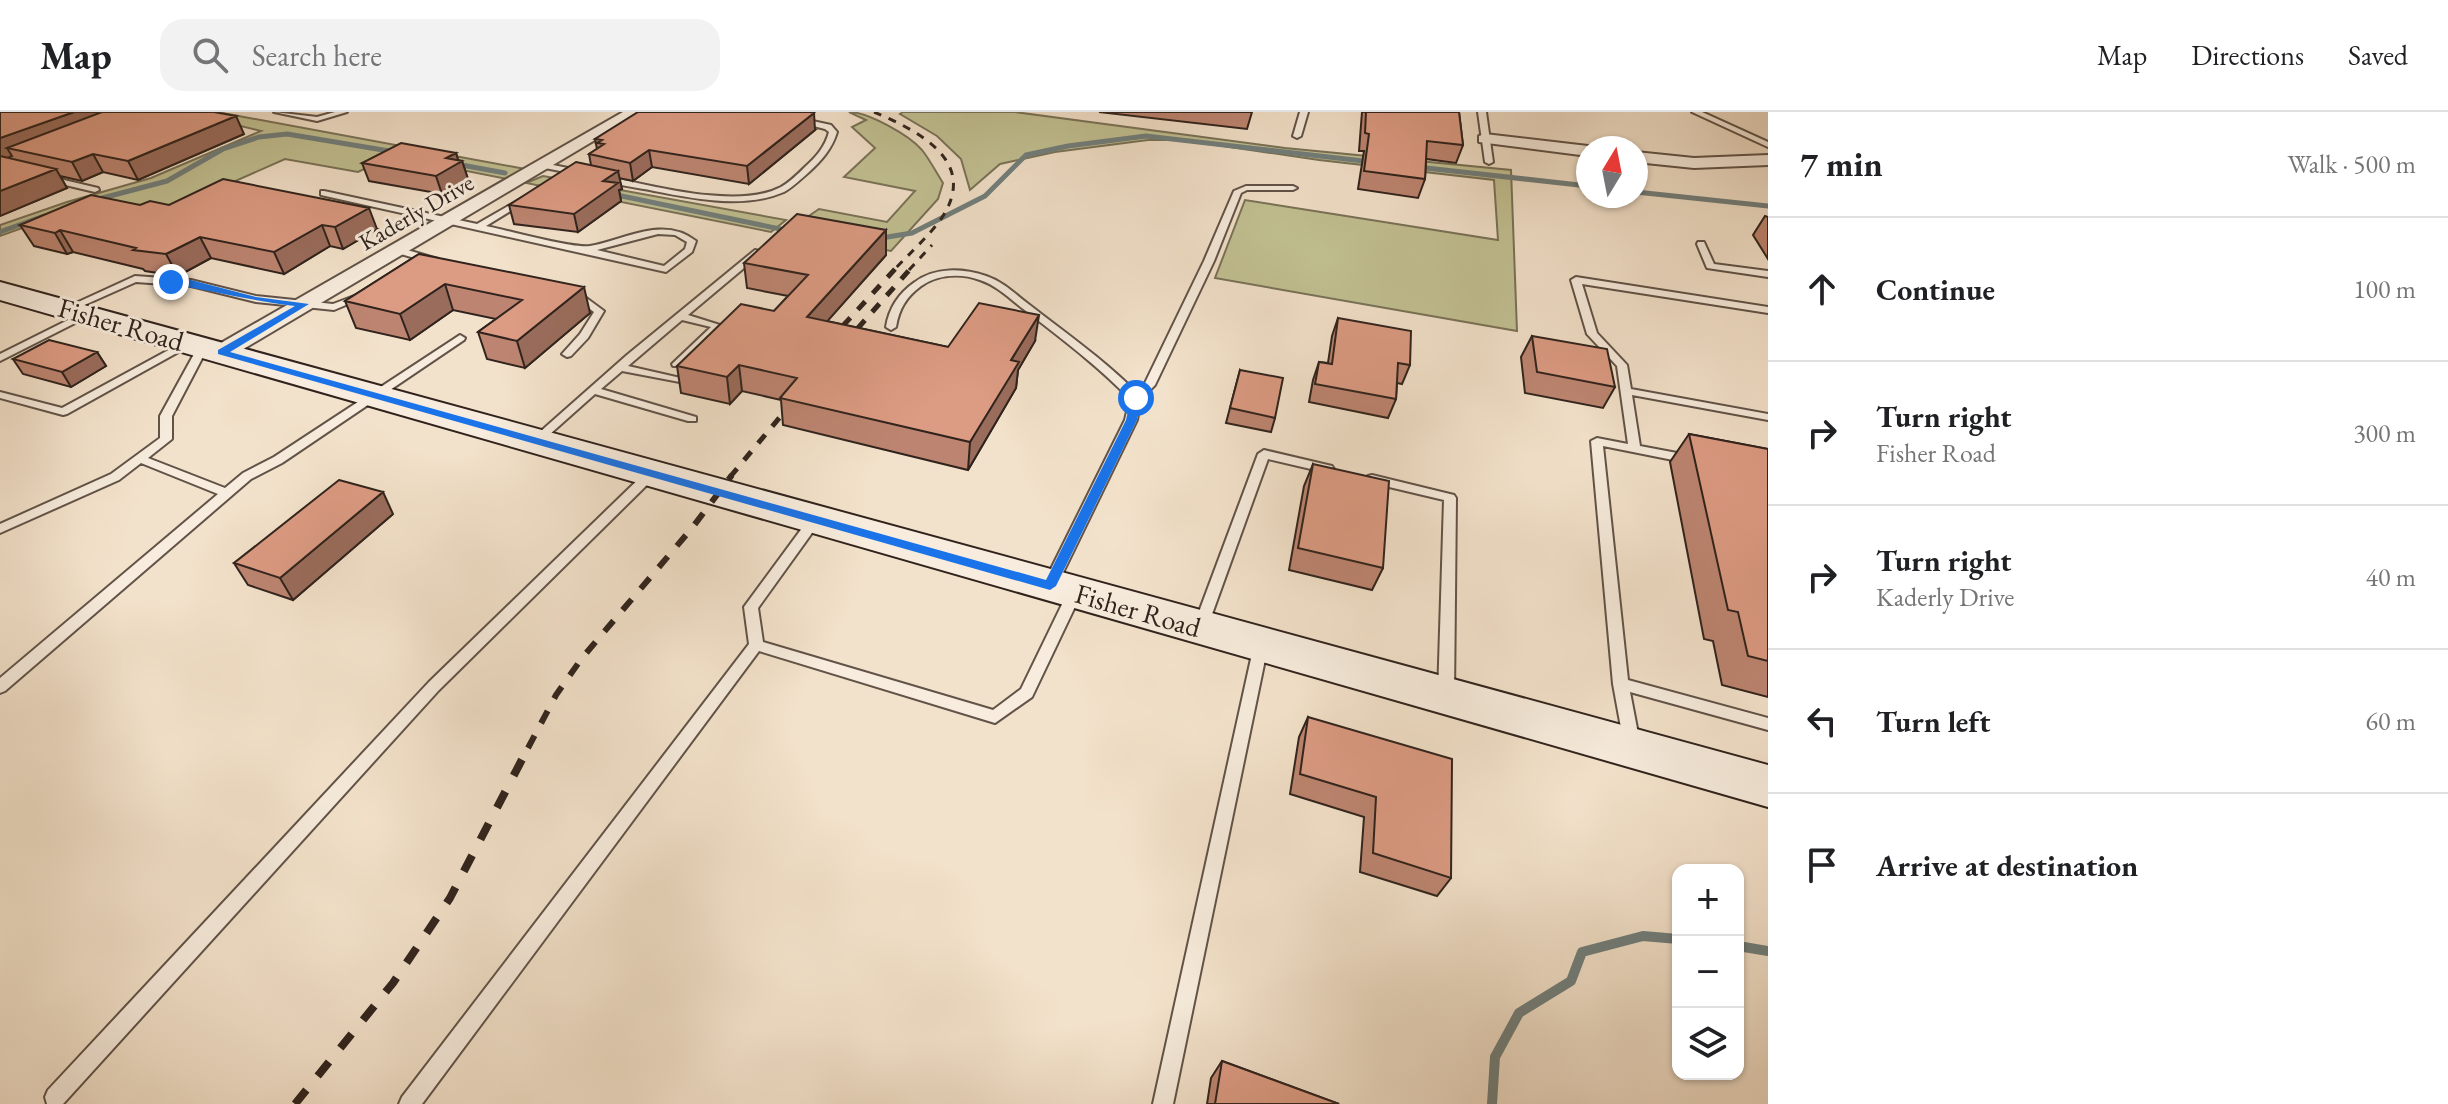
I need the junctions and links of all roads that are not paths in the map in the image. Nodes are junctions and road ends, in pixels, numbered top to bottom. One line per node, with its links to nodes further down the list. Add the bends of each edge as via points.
1 (278, 112): 2 (lane, via 317,119)
2 (343, 112)
3 (633, 112): 16 (street, Kaderly Drive)
4 (1304, 112): 9 (lane)
5 (1482, 112): 10 (lane)
6 (1716, 112): 7 (lane)
7 (1698, 113): 11 (lane)
8 (784, 117): 16 (lane, via 828,127 832,141 783,189 762,196 679,192)
9 (1297, 136)
10 (1485, 139): 12 (street); 15 (lane)
11 (1768, 145)
12 (1576, 150)
13 (1648, 158): 14 (street, via 1694,163)
14 (1768, 160)
15 (1489, 162)
16 (543, 165): 22 (street, Kaderly Drive)
17 (33, 175): 19 (lane)
18 (1293, 188): 51 (lane, via 1238,191 1150,385)
19 (95, 190)
20 (324, 193): 22 (lane)
21 (528, 197): 23 (lane)
22 (447, 222): 23 (lane); 26 (street, Kaderly Drive)
23 (476, 228): 27 (lane)
24 (1701, 244): 31 (lane, via 1710,266)
25 (763, 247): 38 (lane)
26 (397, 250): 28 (lane); 35 (street, Kaderly Drive)
27 (586, 250): 27 (lane, via 658,231 692,241 666,269)
28 (424, 257): 29 (lane); 30 (lane)
29 (450, 264)
30 (412, 265)
31 (1768, 274)
32 (0, 291): 37 (main road, Fisher Road)
33 (370, 292): 35 (lane, via 334,307)
34 (556, 292): 42 (lane, via 582,299 599,311)
35 (305, 304): 37 (lane, via 191,283 135,279); 41 (street, Kaderly Drive)
36 (1768, 310): 48 (lane, via 1576,280 1592,334 1622,365)
37 (77, 312): 41 (main road, Fisher Road); 43 (lane)
38 (680, 316): 44 (lane, via 718,326); 45 (lane)
39 (891, 327): 51 (lane, via 898,304 921,281 961,273 992,281)
40 (460, 338): 50 (lane)
41 (204, 347): 49 (lane, via 63,412); 50 (main road, Fisher Road); 56 (lane, via 166,416 166,439)
42 (567, 354)
43 (0, 358)
44 (677, 364)
45 (620, 367): 46 (lane); 47 (lane)
46 (681, 381)
47 (593, 390): 53 (lane); 54 (lane)
48 (1626, 391): 52 (lane); 55 (lane)
49 (0, 395)
50 (377, 395): 54 (main road, Fisher Road); 61 (lane)
51 (1136, 398): 64 (lane)
52 (1768, 417)
53 (692, 419)
54 (536, 441): 59 (main road, Fisher Road)
55 (1634, 448): 57 (lane); 68 (lane, via 1597,441)
56 (141, 459): 61 (lane); 63 (lane, via 115,477)
57 (1708, 462)
58 (1342, 472): 65 (lane, via 1264,454)
59 (652, 473): 62 (main road, Fisher Road); 74 (lane, via 434,686)
60 (1357, 476): 70 (lane, via 1450,498)
61 (226, 493): 69 (lane)
62 (816, 519): 64 (main road, Fisher Road); 66 (lane, via 751,607)
63 (0, 529)
64 (1062, 589): 65 (main road, Fisher Road); 66 (lane, via 1027,693 995,717)
65 (1200, 628): 67 (main road, Fisher Road)
66 (756, 645): 75 (lane)
67 (1261, 645): 70 (main road, Fisher Road); 76 (lane)
68 (1621, 684): 71 (lane); 72 (lane)
69 (0, 687)
70 (1446, 697): 72 (main road, Fisher Road)
71 (1768, 724)
72 (1633, 749): 73 (main road, Fisher Road)
73 (1768, 786)
74 (55, 1097)
75 (409, 1104)
76 (1163, 1104)

